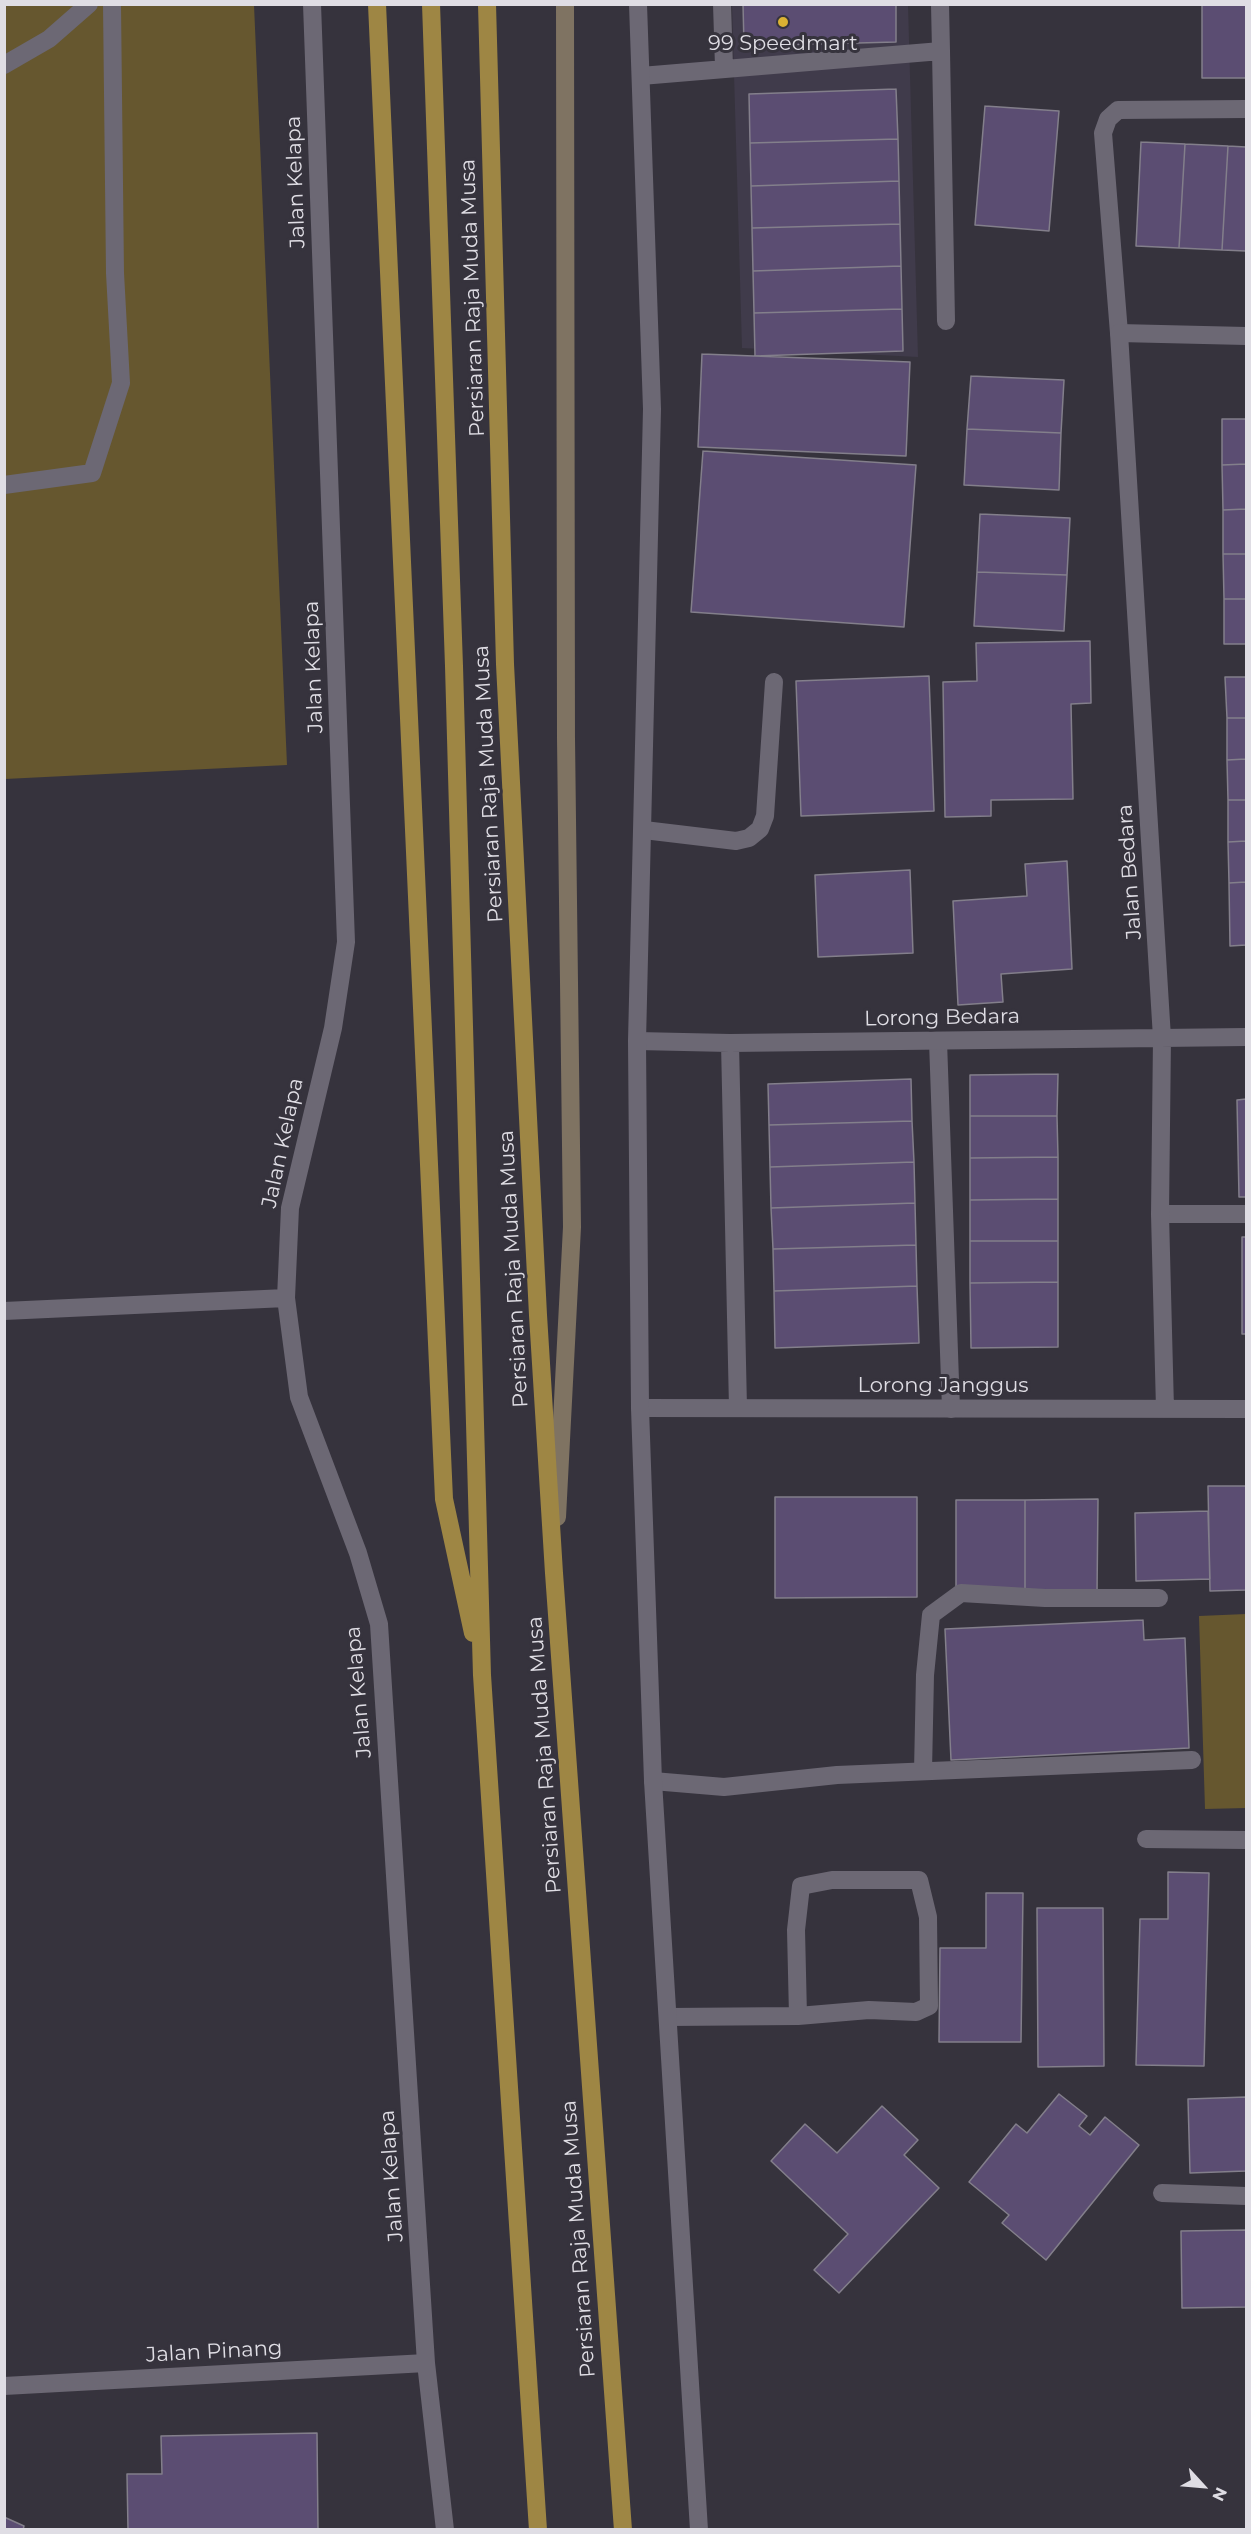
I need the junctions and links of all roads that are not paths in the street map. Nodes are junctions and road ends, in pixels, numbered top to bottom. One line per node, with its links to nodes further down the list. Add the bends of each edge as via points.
1 (89, 4): 12 (street, via 49,39)
2 (112, 4): 19 (street, via 115,273 121,382 92,472)
3 (312, 4): 29 (street, Jalan Kelapa, via 346,942 333,1028 290,1208)
4 (377, 4): 38 (highway, via 444,1498)
5 (431, 4): 38 (highway, Persiaran Raja Muda Musa)
6 (487, 4): 36 (highway, Persiaran Raja Muda Musa, via 505,664)
7 (565, 4): 36 (main road, via 566,738 572,1227)
8 (638, 4): 14 (street)
9 (722, 4): 13 (street)
10 (940, 4): 11 (street)
11 (941, 51): 13 (street); 16 (street)
12 (4, 65)
13 (724, 67): 14 (street)
14 (641, 76): 21 (street, via 652,409)
15 (1246, 109): 17 (street, Jalan Bedara, via 1118,110 1107,119 1103,133)
16 (946, 321)
17 (1119, 333): 18 (street); 22 (street, Jalan Bedara)
18 (1246, 336)
19 (4, 485)
20 (774, 682): 21 (street, via 765,816 760,829 749,838 736,841)
21 (644, 830): 24 (street)
22 (1162, 1038): 23 (street, Lorong Bedara); 25 (street, Lorong Bedara); 27 (street, Jalan Bedara)
23 (1246, 1038)
24 (637, 1041): 26 (street, Lorong Bedara); 31 (street)
25 (938, 1041): 26 (street, Lorong Bedara); 34 (street)
26 (730, 1043): 32 (street)
27 (1160, 1214): 28 (street); 33 (street, Jalan Bedara)
28 (1246, 1214)
29 (286, 1298): 30 (street); 48 (street, Jalan Kelapa, via 299,1397 358,1553 379,1624)
30 (4, 1311)
31 (640, 1408): 32 (street, Lorong Janggus); 41 (street)
32 (738, 1408): 34 (street, Lorong Janggus)
33 (1165, 1408): 34 (street, Lorong Janggus); 35 (street, Lorong Janggus)
34 (951, 1409)
35 (1246, 1409)
36 (554, 1573): 52 (highway, Persiaran Raja Muda Musa)
37 (1159, 1598): 40 (street, via 961,1593 931,1614)
38 (482, 1676): 51 (highway, Persiaran Raja Muda Musa)
39 (1192, 1760): 40 (street)
40 (923, 1771): 41 (street, via 724,1787)
41 (653, 1781): 45 (street)
42 (1146, 1839): 43 (street)
43 (1246, 1840)
44 (798, 2016): 44 (street, via 869,2010 916,2012 929,2006 928,1917 919,1880 831,1880 801,1886 796,1930); 45 (street)
45 (668, 2017): 53 (street)
46 (1161, 2193): 47 (street)
47 (1246, 2196)
48 (426, 2363): 49 (street, Jalan Pinang); 50 (street, Jalan Kelapa)
49 (4, 2386)
50 (446, 2529)
51 (538, 2529)
52 (623, 2529)
53 (699, 2529)

